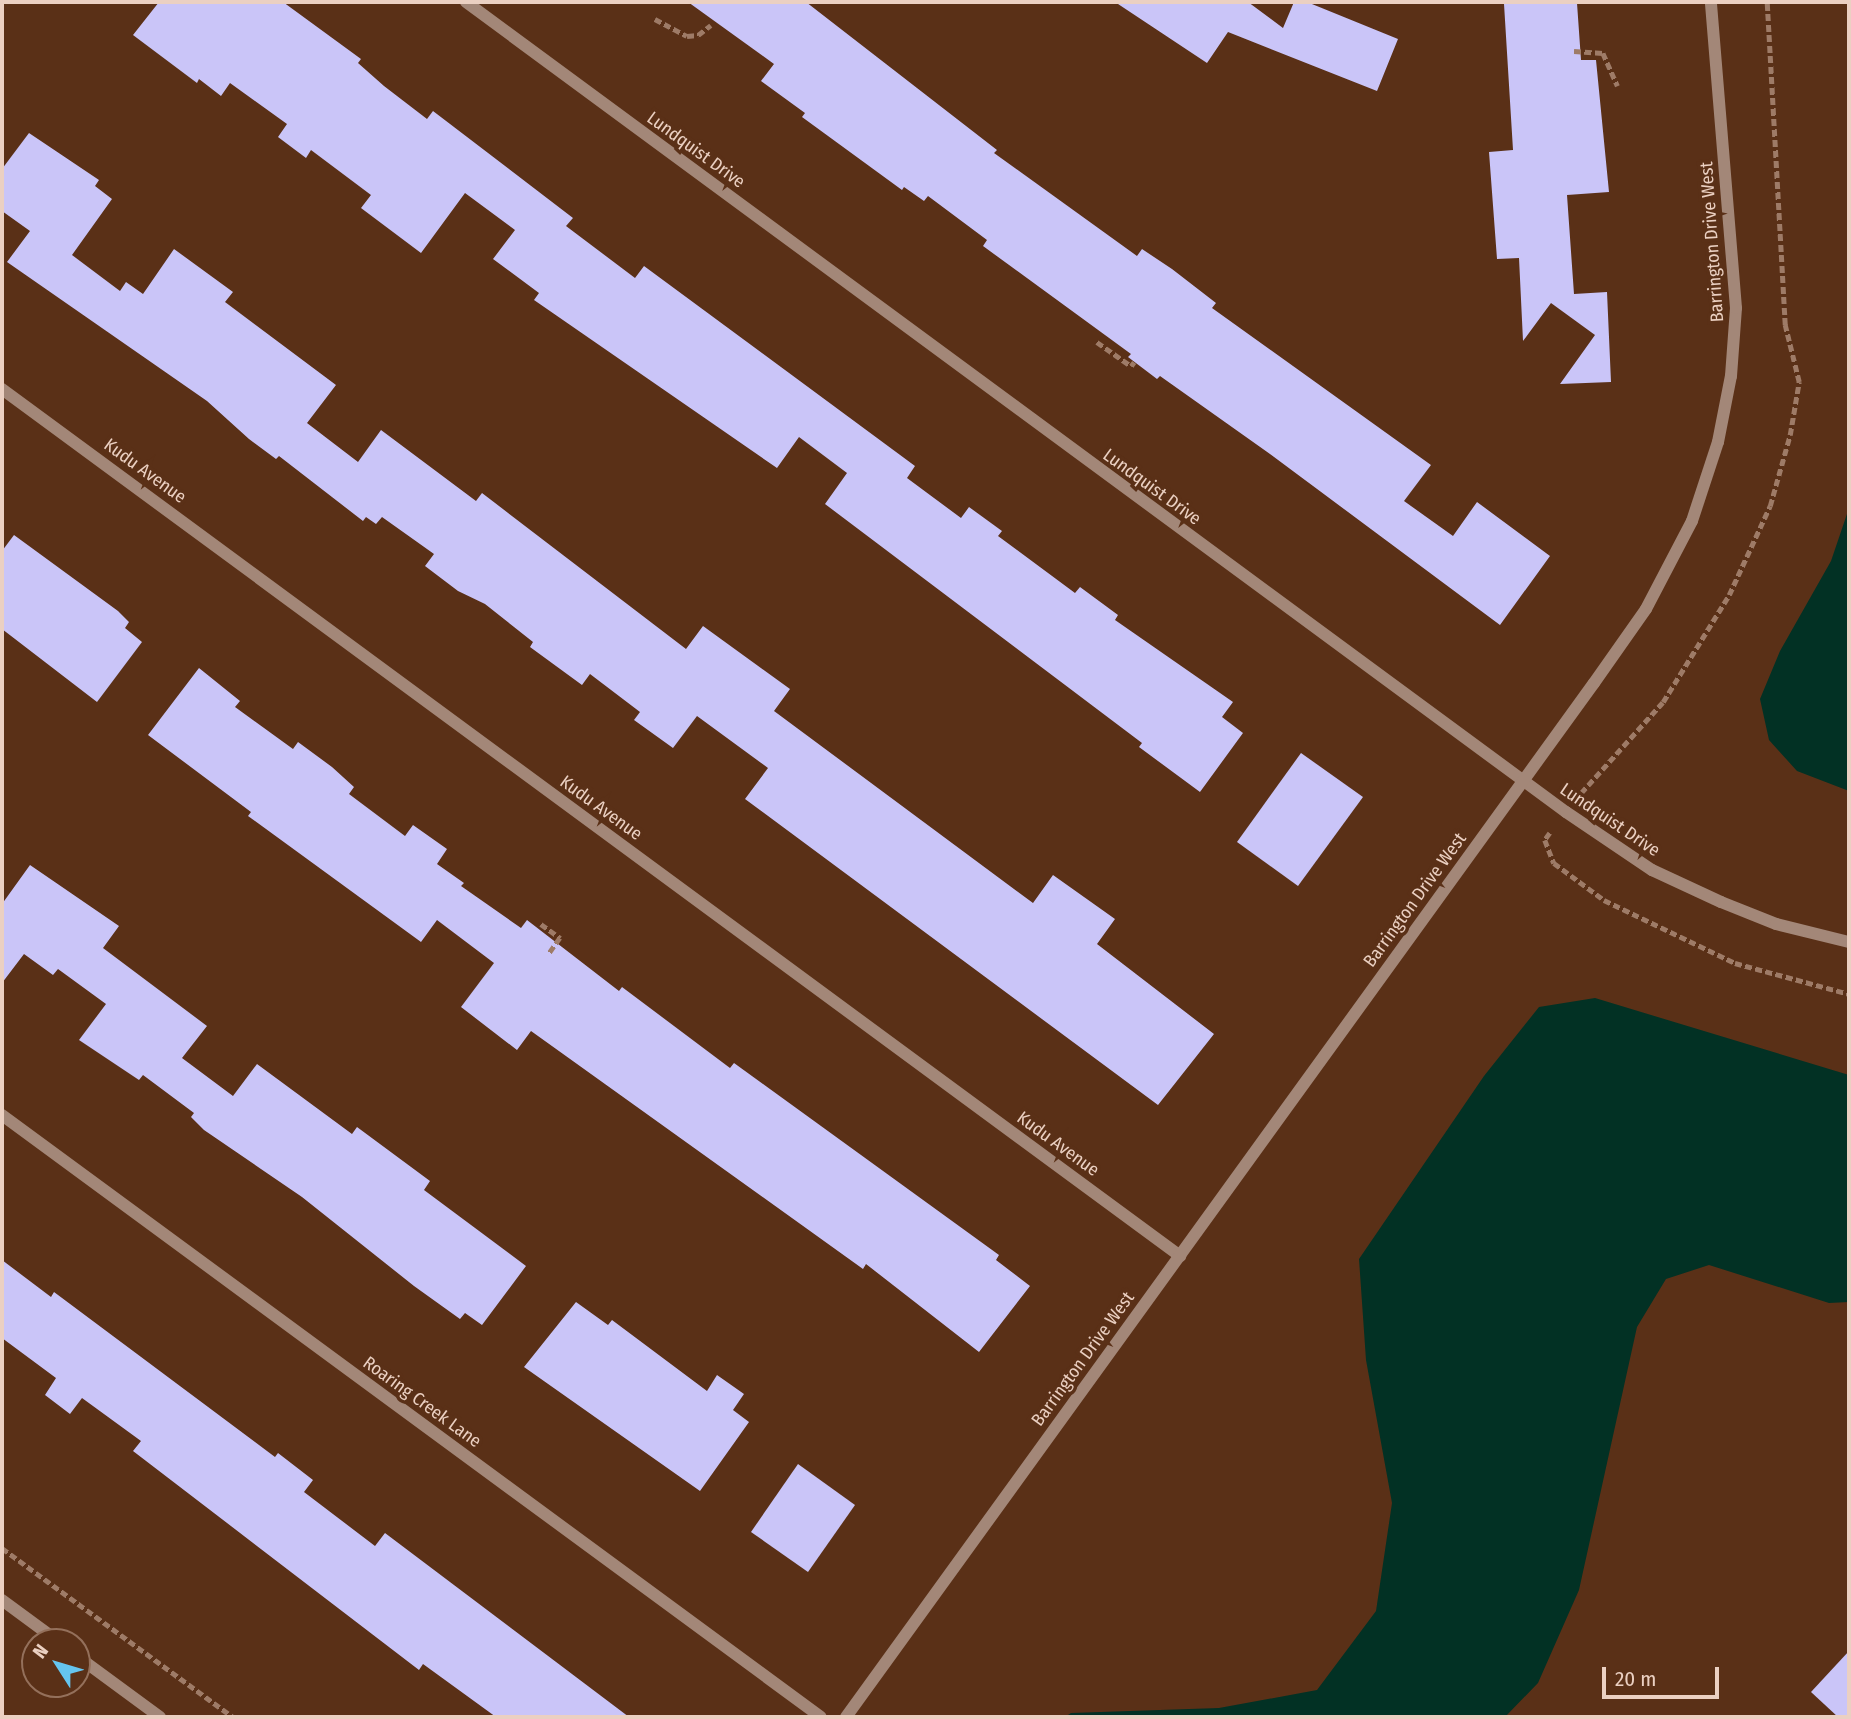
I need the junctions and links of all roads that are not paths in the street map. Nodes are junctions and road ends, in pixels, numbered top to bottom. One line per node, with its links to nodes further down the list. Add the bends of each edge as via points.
1 (466, 2): 4 (street, Lundquist Drive)
2 (1711, 2): 4 (street, Barrington Drive West, via 1736,308 1731,376 1718,442 1692,521 1646,608)
3 (2, 388): 7 (street, Kudu Avenue)
4 (1522, 781): 5 (street, Lundquist Drive, via 1653,870 1776,924); 7 (street, Barrington Drive West)
5 (1849, 942)
6 (2, 1115): 12 (street, Roaring Creek Lane)
7 (1180, 1256): 13 (street, Barrington Drive West)
8 (2, 1600): 9 (street)
9 (40, 1628)
10 (91, 1666): 11 (street)
11 (160, 1717)
12 (821, 1717)
13 (846, 1717)

